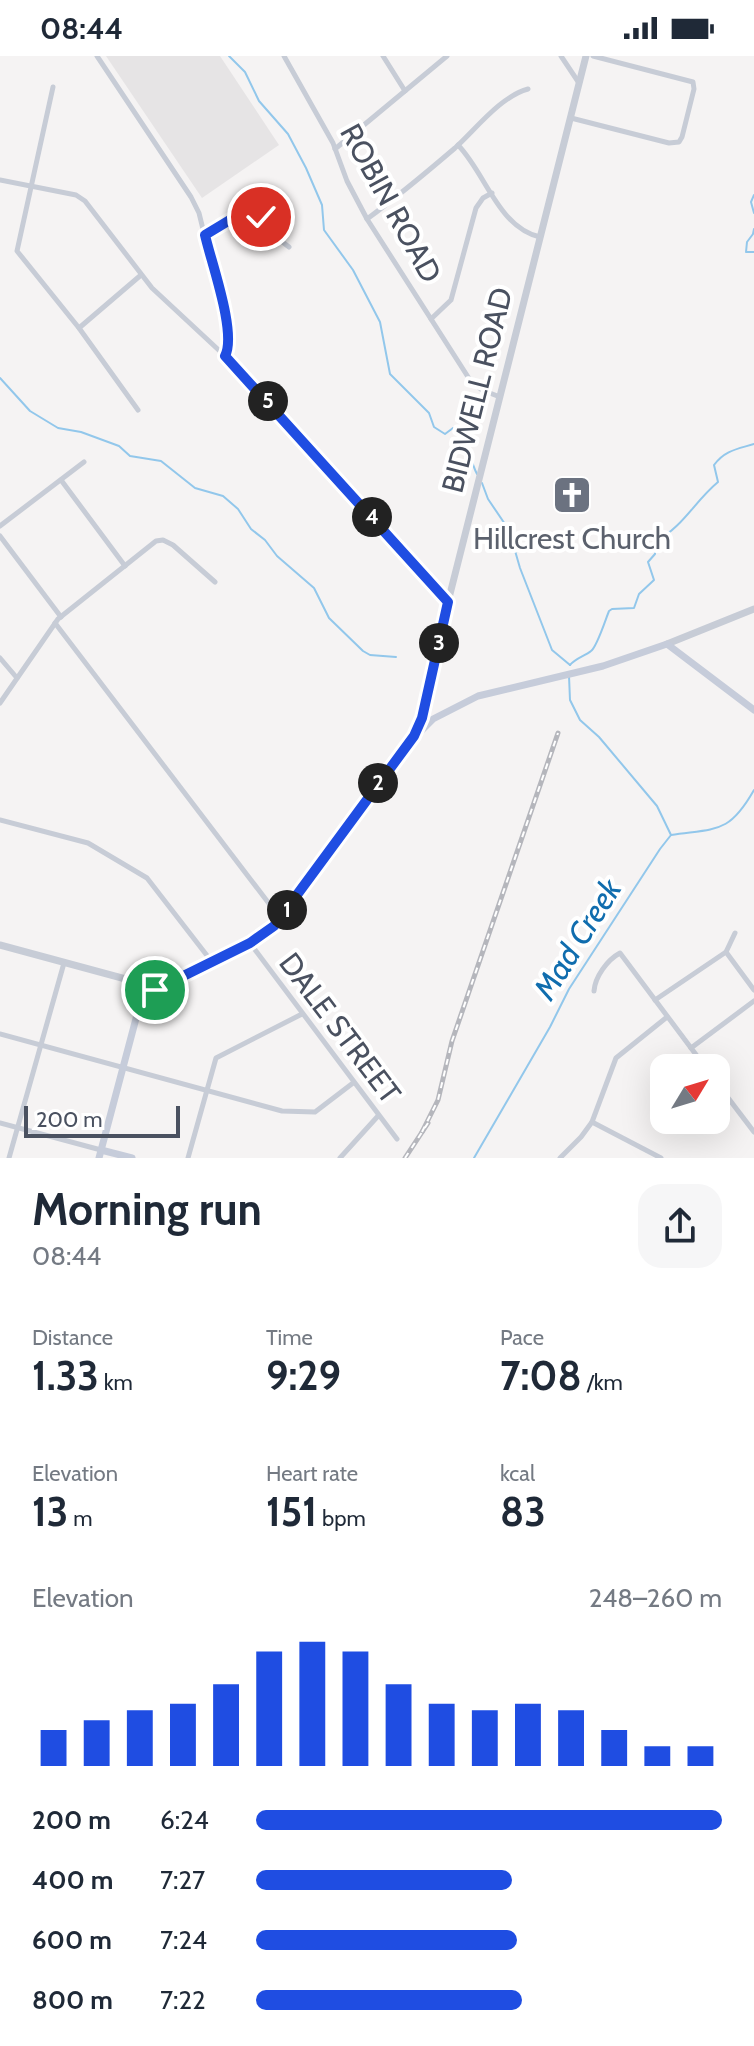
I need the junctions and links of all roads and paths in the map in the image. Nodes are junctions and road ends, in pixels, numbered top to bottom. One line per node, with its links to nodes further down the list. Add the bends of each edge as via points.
1 (97, 56): 21 (street, via 191,197)
2 (284, 56): 14 (street, ROBIN ROAD)
3 (383, 56): 11 (street)
4 (447, 56): 11 (street)
5 (561, 56): 8 (street)
6 (586, 56): 8 (street, BIDWELL ROAD)
7 (593, 56): 12 (street, via 693,82 682,137 669,143)
8 (579, 83): 12 (street, BIDWELL ROAD)
9 (53, 87): 16 (street)
10 (528, 89): 13 (street)
11 (405, 91): 14 (street)
12 (570, 117): 22 (street, BIDWELL ROAD)
13 (458, 145): 17 (street); 20 (street)
14 (335, 149): 20 (street, ROBIN ROAD)
15 (0, 180): 16 (street)
16 (31, 186): 24 (street, via 81,197); 26 (street, via 17,251)
17 (492, 193): 22 (street, via 513,223); 25 (street, via 476,208 451,300)
18 (267, 196): 19 (street)
19 (253, 206): 21 (street); 23 (street)
20 (367, 219): 25 (street, ROBIN ROAD)
21 (205, 235): 27 (street, via 228,331)
22 (540, 237): 28 (street, BIDWELL ROAD)
23 (289, 247)
24 (141, 275): 26 (street); 27 (street)
25 (431, 319): 28 (street, ROBIN ROAD, via 470,380)
26 (79, 328): 29 (street)
27 (225, 356): 36 (street)
28 (500, 397): 36 (street, BIDWELL ROAD)
29 (138, 410)
30 (84, 462): 31 (street)
31 (61, 480): 32 (street); 34 (street)
32 (0, 526)
33 (0, 536): 38 (street)
34 (125, 566): 35 (street, via 159,540 173,545); 38 (street)
35 (215, 582)
36 (448, 602): 45 (street, BIDWELL ROAD)
37 (754, 609): 40 (street)
38 (61, 617): 39 (street)
39 (55, 623): 42 (street); 47 (street)
40 (667, 644): 44 (main road); 45 (main road, via 603,666 475,697 447,710)
41 (0, 658): 42 (street)
42 (17, 678): 43 (street)
43 (0, 703)
44 (754, 710)
45 (414, 736): 47 (main road)
46 (0, 820): 53 (street, via 88,843 147,878)
47 (281, 919): 49 (main road)
48 (735, 933): 51 (street)
49 (250, 943): 53 (main road); 59 (street, DALE STREET)
50 (0, 945): 52 (street)
51 (726, 952): 54 (street); 57 (street)
52 (64, 962): 56 (street, via 142,984); 62 (street)
53 (212, 962): 56 (main road)
54 (754, 990)
55 (594, 991): 57 (street, via 608,963 620,953)
56 (151, 992): 65 (main road, via 138,1011)
57 (655, 1001): 60 (street)
58 (754, 1001): 63 (street)
59 (302, 1014): 66 (street, DALE STREET); 67 (street, via 219,1055)
60 (667, 1017): 63 (street); 70 (street, via 616,1058)
61 (0, 1034): 62 (street)
62 (41, 1045): 65 (street); 72 (street)
63 (691, 1048): 64 (street)
64 (696, 1054)
65 (123, 1068): 67 (street); 75 (main road)
66 (353, 1083): 67 (street, via 307,1113); 69 (street, DALE STREET)
67 (206, 1090): 78 (street)
68 (730, 1100): 73 (street)
69 (378, 1116): 74 (street, DALE STREET); 79 (street)
70 (592, 1122): 80 (street); 81 (street)
71 (0, 1123): 72 (street)
72 (18, 1128): 75 (street); 76 (street)
73 (754, 1132)
74 (397, 1139)
75 (100, 1154): 77 (main road)
76 (9, 1158)
77 (132, 1158)
78 (188, 1158)
79 (340, 1158)
80 (560, 1158)
81 (661, 1158)

